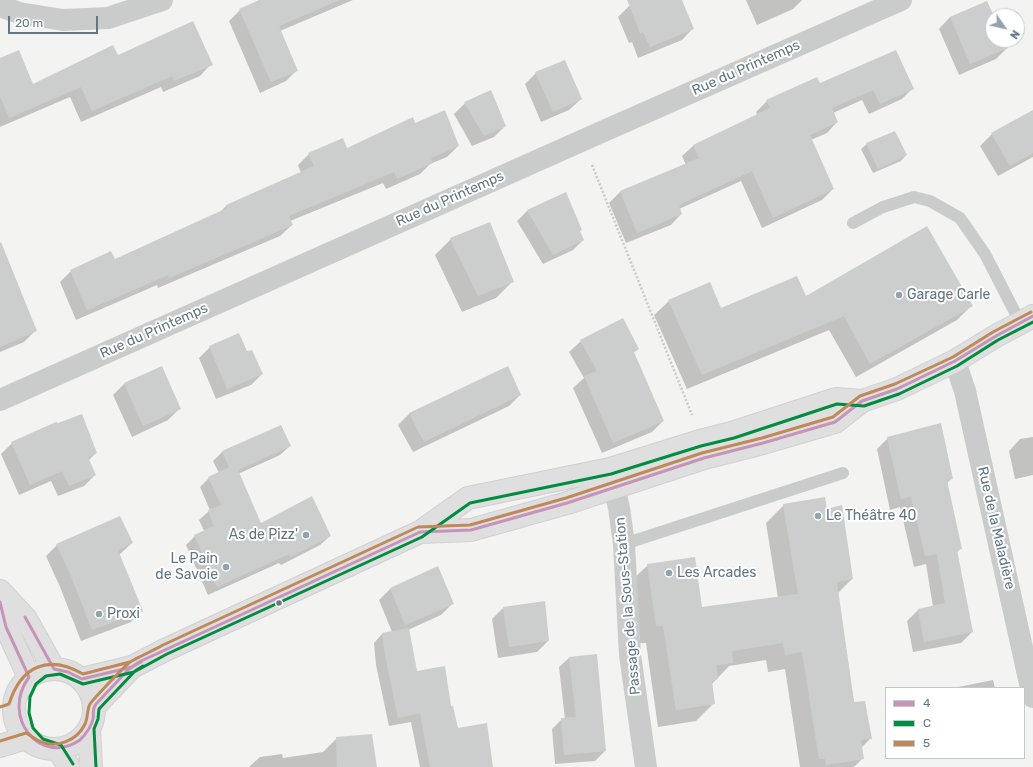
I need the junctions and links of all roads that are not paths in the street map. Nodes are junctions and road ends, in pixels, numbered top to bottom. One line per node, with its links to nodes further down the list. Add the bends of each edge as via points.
1 (162, 0): 3 (street, via 108,18 63,20 19,13)
2 (901, 0): 7 (street, Rue du Printemps)
3 (0, 6)
4 (853, 223): 5 (lane, via 883,207 914,197 930,201 960,218)
5 (1027, 319): 6 (main road)
6 (955, 361): 8 (main road, via 897,389); 19 (street, Rue de la Maladière, via 965,391)
7 (0, 400)
8 (862, 401): 10 (main road, via 836,399 700,441); 10 (main road, via 835,422 704,458)
9 (843, 473): 12 (lane)
10 (613, 478): 11 (main road, via 566,503 471,530); 11 (main road, via 468,498); 12 (street, Passage de la Sous-Station)
11 (420, 532): 15 (main road)
12 (624, 544): 26 (street, Passage de la Sous-Station, via 630,655)
13 (0, 591): 16 (main road, via 26,619)
14 (0, 602): 17 (main road, via 6,627)
15 (132, 667): 18 (main road); 21 (main road)
16 (54, 669): 17 (main road, via 41,671); 18 (main road, via 64,670)
17 (29, 677): 20 (main road)
18 (82, 680): 21 (main road, via 93,697)
19 (1033, 697)
20 (7, 710): 22 (main road)
21 (92, 717): 24 (main road, via 82,738 71,746); 25 (main road)
22 (26, 738): 23 (main road); 24 (main road)
23 (0, 746)
24 (63, 758)
25 (91, 767)
26 (646, 767)

